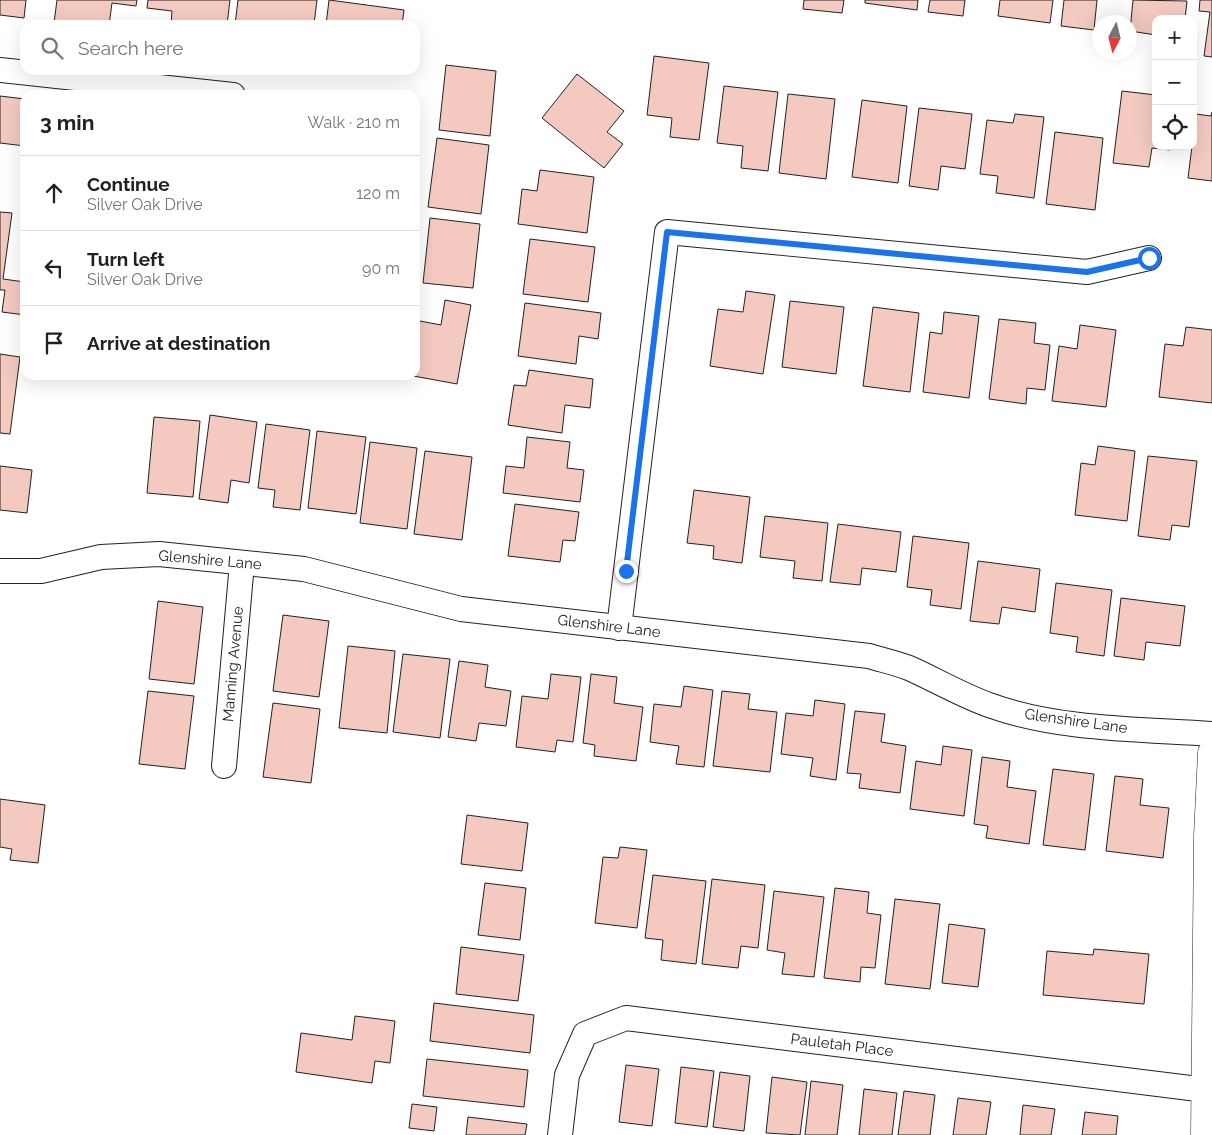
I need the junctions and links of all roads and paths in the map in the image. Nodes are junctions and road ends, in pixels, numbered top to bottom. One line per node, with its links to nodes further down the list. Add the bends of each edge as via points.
1 (0, 70): 2 (street)
2 (20, 72)
3 (40, 75): 4 (street)
4 (161, 90)
5 (1149, 258): 8 (street, via 1087,272 667,232)
6 (242, 562): 7 (street, Glenshire Lane, via 159,554 102,557 41,571); 8 (street, Glenshire Lane, via 304,569 461,608); 11 (street, Manning Avenue)
7 (0, 571)
8 (619, 628): 9 (street, Glenshire Lane, via 868,656 908,668 990,705 1032,717 1077,724)
9 (1212, 734)
10 (1212, 753): 12 (street)
11 (224, 766)
12 (1206, 1090): 13 (street, Pauletah Place, via 626,1018 585,1034 566,1075); 14 (street)
13 (560, 1135)
14 (1205, 1135)

